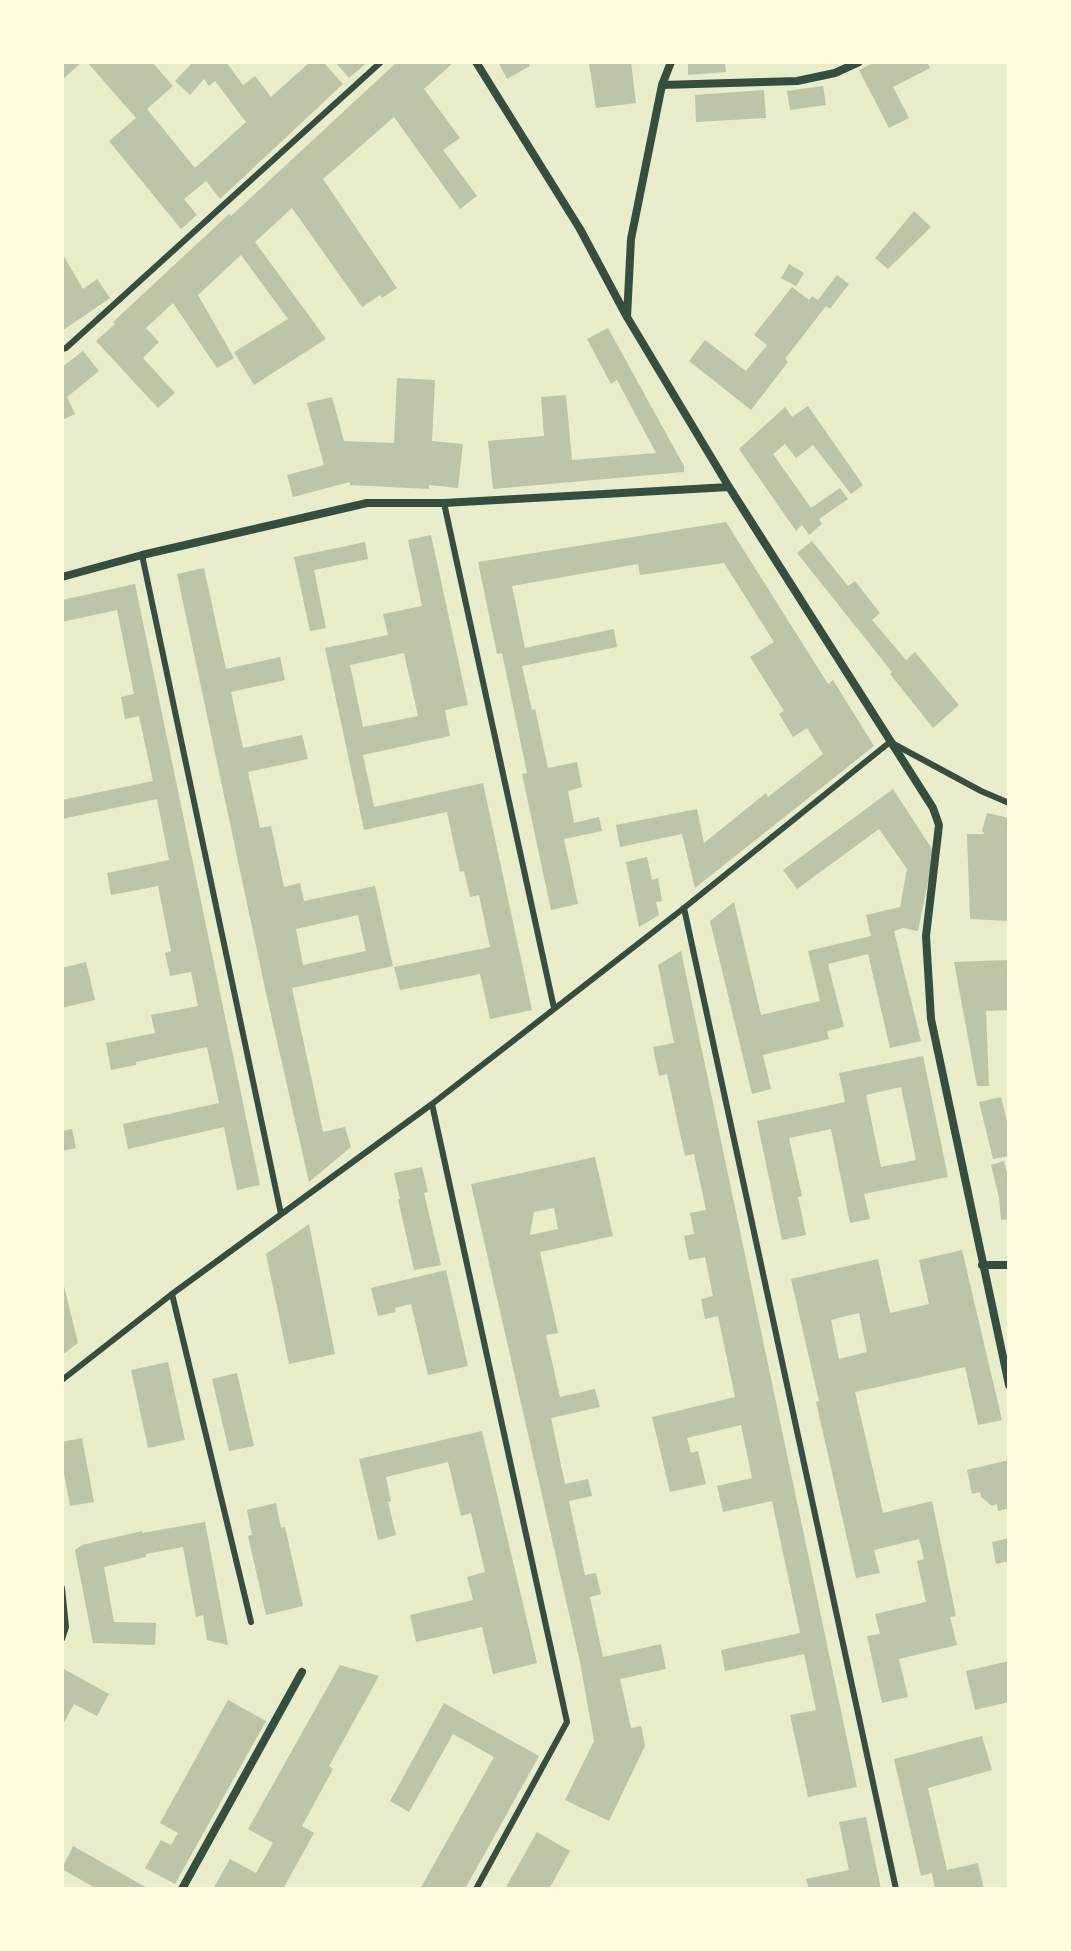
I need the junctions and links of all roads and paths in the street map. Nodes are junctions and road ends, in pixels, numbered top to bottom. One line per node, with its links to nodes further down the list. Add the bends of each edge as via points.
1 (381, 62): 7 (lane)
2 (476, 62): 6 (street, via 580,229)
3 (671, 62): 5 (street)
4 (859, 62): 5 (street, via 797,81)
5 (662, 85): 6 (street, via 631,239)
6 (627, 317): 8 (street)
7 (62, 349)
8 (729, 487): 9 (street); 12 (street)
9 (444, 503): 10 (street, via 367,503); 15 (lane)
10 (142, 555): 11 (street); 17 (lane)
11 (62, 577)
12 (890, 742): 13 (lane); 14 (lane); 18 (street, via 939,825 926,936 931,1019)
13 (1009, 803)
14 (684, 908): 15 (lane); 29 (lane)
15 (554, 1008): 16 (lane)
16 (432, 1104): 17 (lane); 28 (lane, via 567,1722)
17 (281, 1214): 20 (lane)
18 (982, 1265): 19 (street); 22 (street)
19 (1009, 1265)
20 (172, 1294): 21 (lane); 24 (lane)
21 (62, 1380)
22 (1009, 1385)
23 (62, 1588): 25 (lane)
24 (251, 1622)
25 (62, 1639)
26 (302, 1672): 27 (street)
27 (182, 1889)
28 (476, 1889)
29 (896, 1889)

